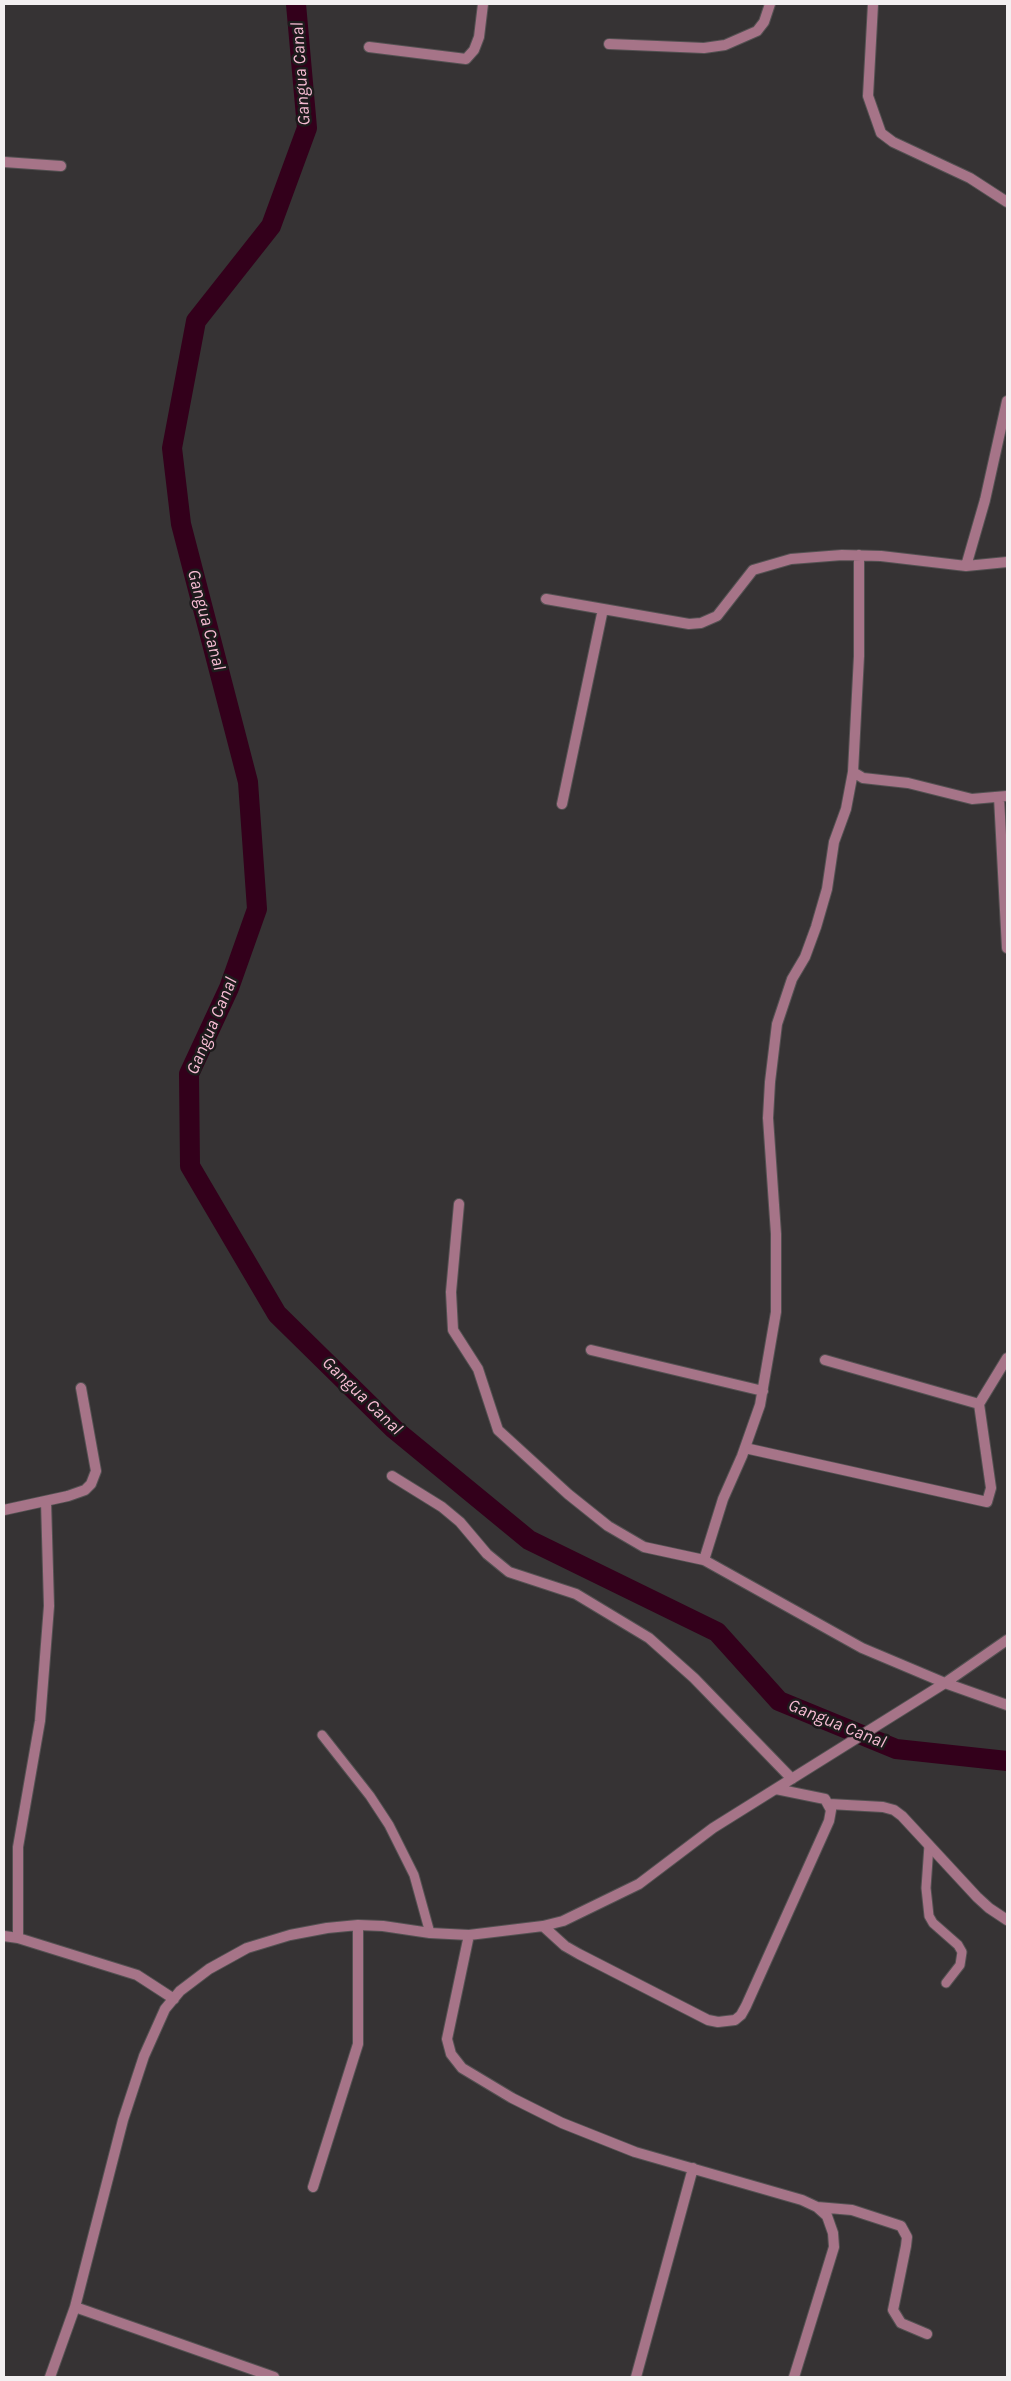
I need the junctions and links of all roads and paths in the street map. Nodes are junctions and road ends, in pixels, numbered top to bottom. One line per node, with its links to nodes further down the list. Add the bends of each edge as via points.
1 (483, 4): 5 (street, via 479,37 466,59)
2 (770, 4): 4 (street, via 757,31 725,45 704,48)
3 (873, 4): 8 (street, via 868,96 881,133 893,142 970,178)
4 (609, 44)
5 (369, 47)
6 (4, 162): 7 (street)
7 (61, 166)
8 (1007, 202)
9 (1007, 401): 12 (street, via 985,500)
10 (859, 555): 12 (street); 14 (street, via 792,558 753,570 717,616 701,623 688,624); 15 (street, via 859,656)
11 (1007, 562): 12 (street)
12 (966, 566)
13 (546, 599): 14 (street)
14 (603, 609): 17 (street)
15 (852, 772): 16 (street, via 863,778 908,783 972,799); 24 (street, via 816,928 792,979 777,1024 768,1118 776,1234 776,1312)
16 (1003, 796): 18 (street)
17 (562, 804)
18 (1007, 948)
19 (459, 1204): 30 (street, via 451,1292 453,1330 478,1369 498,1430 608,1526 644,1547)
20 (591, 1350): 24 (street)
21 (1007, 1358): 25 (street)
22 (824, 1360): 25 (street)
23 (81, 1388): 28 (street, via 95,1478 85,1490)
24 (763, 1391): 26 (street)
25 (979, 1404): 26 (street, via 991,1488 987,1502)
26 (745, 1448): 30 (street, via 723,1499)
27 (392, 1476): 35 (street, via 442,1507 460,1522 487,1554 510,1572 576,1594 649,1638 670,1654)
28 (46, 1501): 29 (street); 45 (street, via 49,1606 40,1721 18,1847)
29 (4, 1510)
30 (704, 1560): 32 (street, via 862,1648)
31 (1007, 1640): 32 (street)
32 (945, 1683): 33 (street); 35 (street)
33 (1007, 1705)
34 (322, 1735): 42 (lane, via 389,1825 414,1875)
35 (792, 1779): 36 (street)
36 (776, 1789): 37 (street, via 819,1796); 41 (street, via 713,1828 639,1884 563,1920)
37 (829, 1804): 38 (street, via 894,1810); 41 (street, via 829,1821 746,2006 735,2020 708,2020 578,1954)
38 (929, 1845): 39 (street, via 989,1908); 46 (lane, via 926,1888 929,1916 962,1952 960,1964)
39 (1007, 1920)
40 (358, 1924): 42 (street); 47 (street, via 290,1935 247,1948 209,1969); 49 (street, via 358,2044)
41 (542, 1926): 43 (street)
42 (430, 1933): 43 (street)
43 (469, 1935): 48 (street, via 447,2039 451,2054 462,2068 562,2123 635,2152)
44 (4, 1936): 45 (street)
45 (18, 1938): 47 (street, via 137,1975)
46 (946, 1983)
47 (174, 1998): 51 (street, via 144,2056 123,2120)
48 (693, 2168): 50 (street); 55 (street)
49 (313, 2187)
50 (817, 2207): 52 (street, via 852,2210 894,2222 905,2230 906,2246 893,2310 901,2323); 56 (street, via 832,2225 834,2247)
51 (75, 2307): 53 (street); 54 (street)
52 (927, 2334)
53 (50, 2377)
54 (274, 2377)
55 (636, 2377)
56 (794, 2377)

